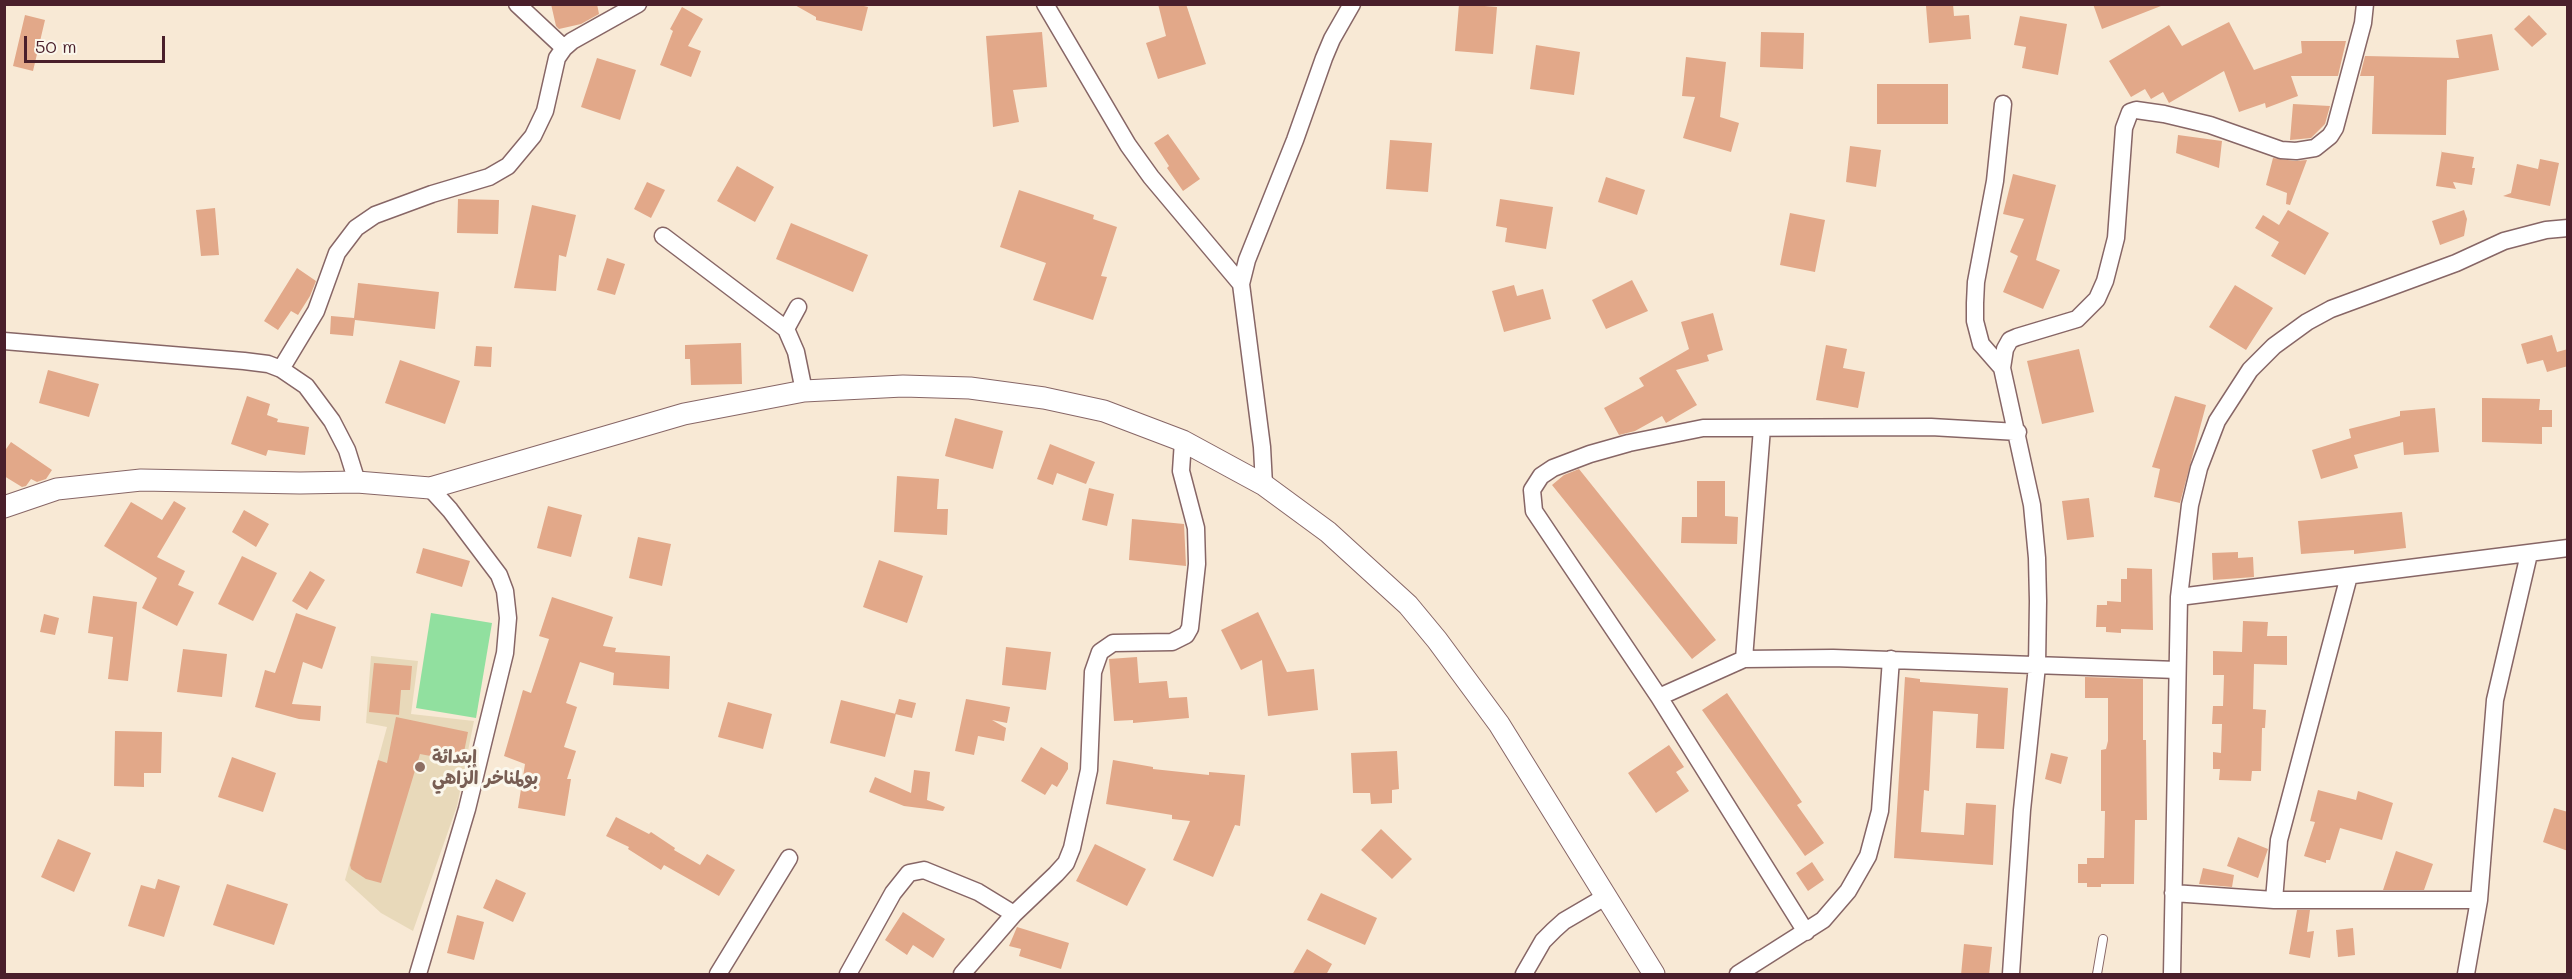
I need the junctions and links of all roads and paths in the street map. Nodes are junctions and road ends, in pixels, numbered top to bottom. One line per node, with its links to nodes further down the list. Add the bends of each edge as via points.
1 (517, 4): 6 (street)
2 (638, 4): 6 (street)
3 (1045, 4): 10 (street, via 1128,145)
4 (1352, 4): 10 (street, via 1328,49)
5 (2365, 4): 15 (street, via 2335,128 2315,148 2281,150 2210,125 2164,114 2130,112 2124,128 2116,238 2097,299 2077,319 2010,340)
6 (564, 48): 14 (street, via 557,58 545,111 533,136 508,166 489,177 375,215 350,234 330,267 316,311)
7 (2003, 104): 15 (street, via 1975,303 1981,344)
8 (2568, 228): 27 (street, via 2504,241 2331,309 2274,346 2250,370 2207,442 2190,505)
9 (663, 236): 12 (street)
10 (1241, 284): 21 (street)
11 (798, 307): 12 (street)
12 (786, 328): 16 (street, via 796,352)
13 (4, 341): 14 (street, via 244,361)
14 (281, 369): 20 (street, via 306,386 332,421)
15 (2002, 369): 18 (street)
16 (804, 391): 19 (street, via 903,386 970,388 1104,411); 22 (street, via 684,414)
17 (1762, 428): 18 (street, via 1931,427); 28 (street); 32 (street, via 1703,428 1629,443 1553,468 1541,476 1532,490 1534,511)
18 (2018, 432): 30 (street, via 2037,558)
19 (1183, 441): 21 (street); 38 (street, via 1181,471 1196,528 1197,564 1190,628 1186,635 1172,642 1113,643 1100,652 1094,672 1089,770 1075,840 1066,863)
20 (357, 482): 22 (street); 23 (street, via 141,480 57,489)
21 (1264, 485): 35 (street, via 1328,532 1408,605 1437,640 1499,724)
22 (430, 488): 41 (street, via 499,575 508,618 505,653 468,809)
23 (4, 507)
24 (2568, 548): 25 (street)
25 (2529, 554): 26 (street); 37 (street, via 2495,700)
26 (2349, 576): 27 (street); 36 (street, via 2279,840)
27 (2179, 597): 31 (street)
28 (1744, 659): 29 (street); 32 (street)
29 (1891, 659): 30 (street); 39 (street, via 1880,811 1868,856 1848,891 1823,920)
30 (2037, 666): 31 (street); 48 (street)
31 (2177, 670): 34 (street)
32 (1659, 697): 39 (street)
33 (789, 858): 42 (street)
34 (2173, 893): 36 (street); 50 (street)
35 (1605, 897): 45 (street, via 1554,930 1543,941); 46 (street)
36 (2274, 900): 37 (street)
37 (2480, 900): 51 (street)
38 (1014, 914): 43 (street, via 978,892 924,870 909,873 893,893); 44 (street)
39 (1806, 932): 47 (street)
40 (2103, 939): 49 (lane)
41 (418, 975)
42 (718, 975)
43 (848, 975)
44 (962, 975)
45 (1524, 975)
46 (1654, 975)
47 (1738, 975)
48 (2011, 975)
49 (2097, 975)
50 (2172, 975)
51 (2466, 975)

